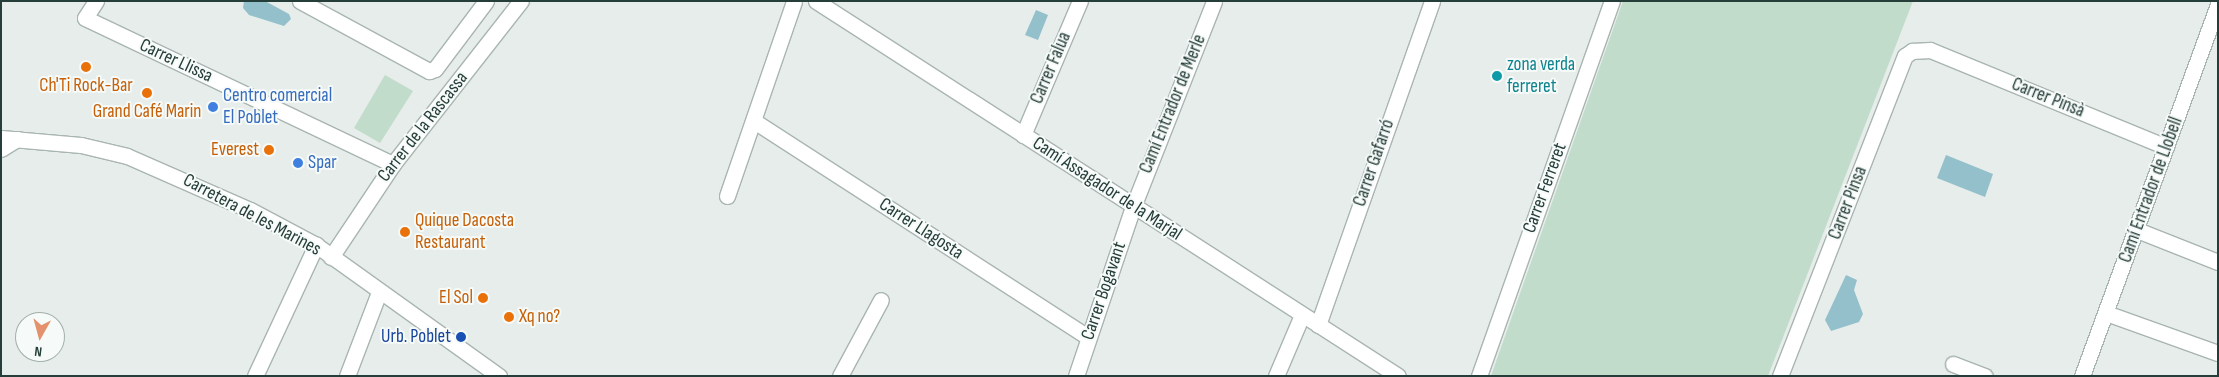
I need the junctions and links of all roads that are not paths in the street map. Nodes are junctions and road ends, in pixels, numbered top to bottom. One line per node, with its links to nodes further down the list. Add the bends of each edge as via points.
1 (96, 1): 18 (street, Carrer Llissa, via 85,18)
2 (300, 1): 3 (street, via 430,71 435,69)
3 (486, 1)
4 (521, 1): 18 (street, Carrer de la Rascassa)
5 (794, 1): 13 (street)
6 (816, 1): 14 (street, Camí Assagador de la Marjal)
7 (1080, 1): 14 (street, Carrer Falua)
8 (1214, 1): 20 (street, Camí Entrador de Merle)
9 (1432, 1): 29 (street, Carrer Gafarró)
10 (1612, 1): 40 (street, Carrer Ferreret)
11 (2218, 4): 16 (street, Camí Entrador de Llobell)
12 (1930, 50): 16 (street, Carrer Pinsà); 41 (street, Carrer Pinsa, via 1912,51 1905,56)
13 (754, 121): 19 (street); 30 (street, Carrer Llagosta)
14 (1023, 134): 20 (street, Camí Assagador de la Marjal)
15 (9, 138): 17 (street); 22 (street, Carretera de les Marines, via 81,144 146,162)
16 (2166, 147): 21 (street, Camí Entrador de Llobell)
17 (1, 149)
18 (393, 164): 23 (street, Carrer de la Rascassa)
19 (727, 196)
20 (1132, 207): 28 (street, Camí Assagador de la Marjal); 30 (street, Carrer Bogavant)
21 (2137, 230): 24 (street); 27 (street, Camí Entrador de Llobell)
22 (316, 245): 23 (street, Carretera de les Marines); 33 (street)
23 (331, 257): 25 (street, Carretera de les Marines)
24 (2218, 262)
25 (379, 292): 34 (street); 35 (street, Carretera de les Marines)
26 (881, 300): 36 (street)
27 (2106, 313): 31 (street); 43 (street, Camí Entrador de Llobell)
28 (1302, 315): 29 (street, Camí Assagador de la Marjal); 38 (street)
29 (1318, 325): 39 (street, Camí Assagador de la Marjal)
30 (1088, 337): 37 (street, Carrer Bogavant)
31 (2218, 353)
32 (1953, 364): 42 (street)
33 (255, 376)
34 (347, 376)
35 (499, 376)
36 (840, 376)
37 (1076, 376)
38 (1276, 376)
39 (1398, 376)
40 (1479, 376)
41 (1780, 376)
42 (1985, 376)
43 (2082, 376)

